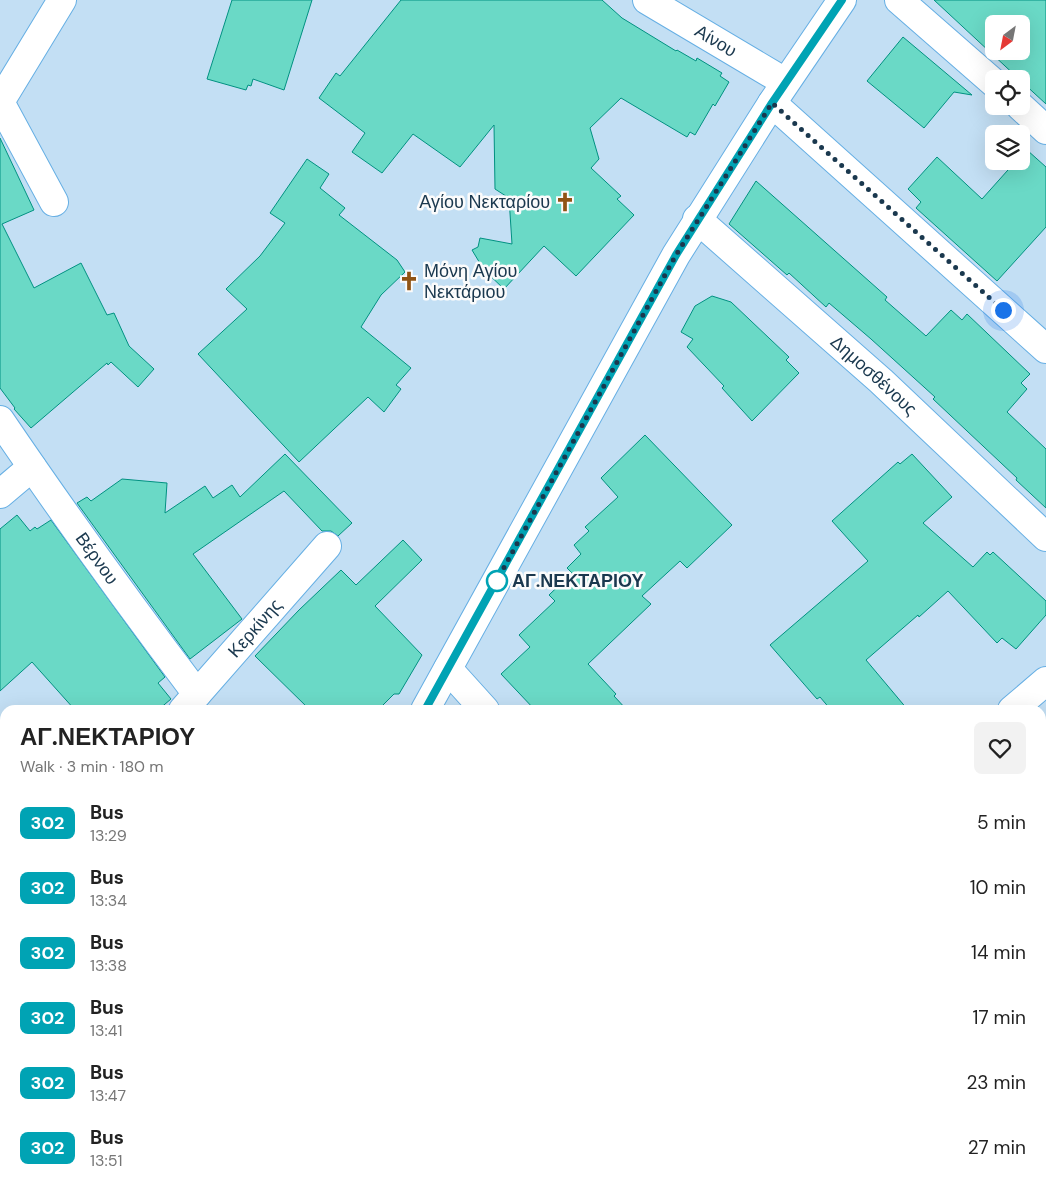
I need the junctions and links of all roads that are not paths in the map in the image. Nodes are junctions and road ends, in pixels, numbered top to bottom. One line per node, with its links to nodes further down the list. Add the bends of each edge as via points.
1 (62, 0): 7 (street)
2 (647, 0): 6 (street, Αίνου)
3 (842, 0): 6 (street)
4 (899, 0): 5 (street)
5 (985, 76)
6 (779, 92): 11 (street); 12 (street, Αίνου)
7 (0, 102): 10 (street)
8 (1030, 115): 9 (street)
9 (1046, 130)
10 (54, 202)
11 (697, 219): 16 (street, Δημοσθένους, via 880,381); 18 (street)
12 (1046, 349)
13 (0, 420): 14 (street, Βέρνου)
14 (32, 468): 15 (street); 20 (street, Βέρνου, via 128,604)
15 (0, 494)
16 (1046, 537)
17 (327, 546): 20 (street, Κερκίνης)
18 (448, 669): 21 (street); 22 (street)
19 (1046, 681): 23 (street)
20 (190, 702)
21 (428, 705)
22 (480, 705)
23 (1018, 705)

